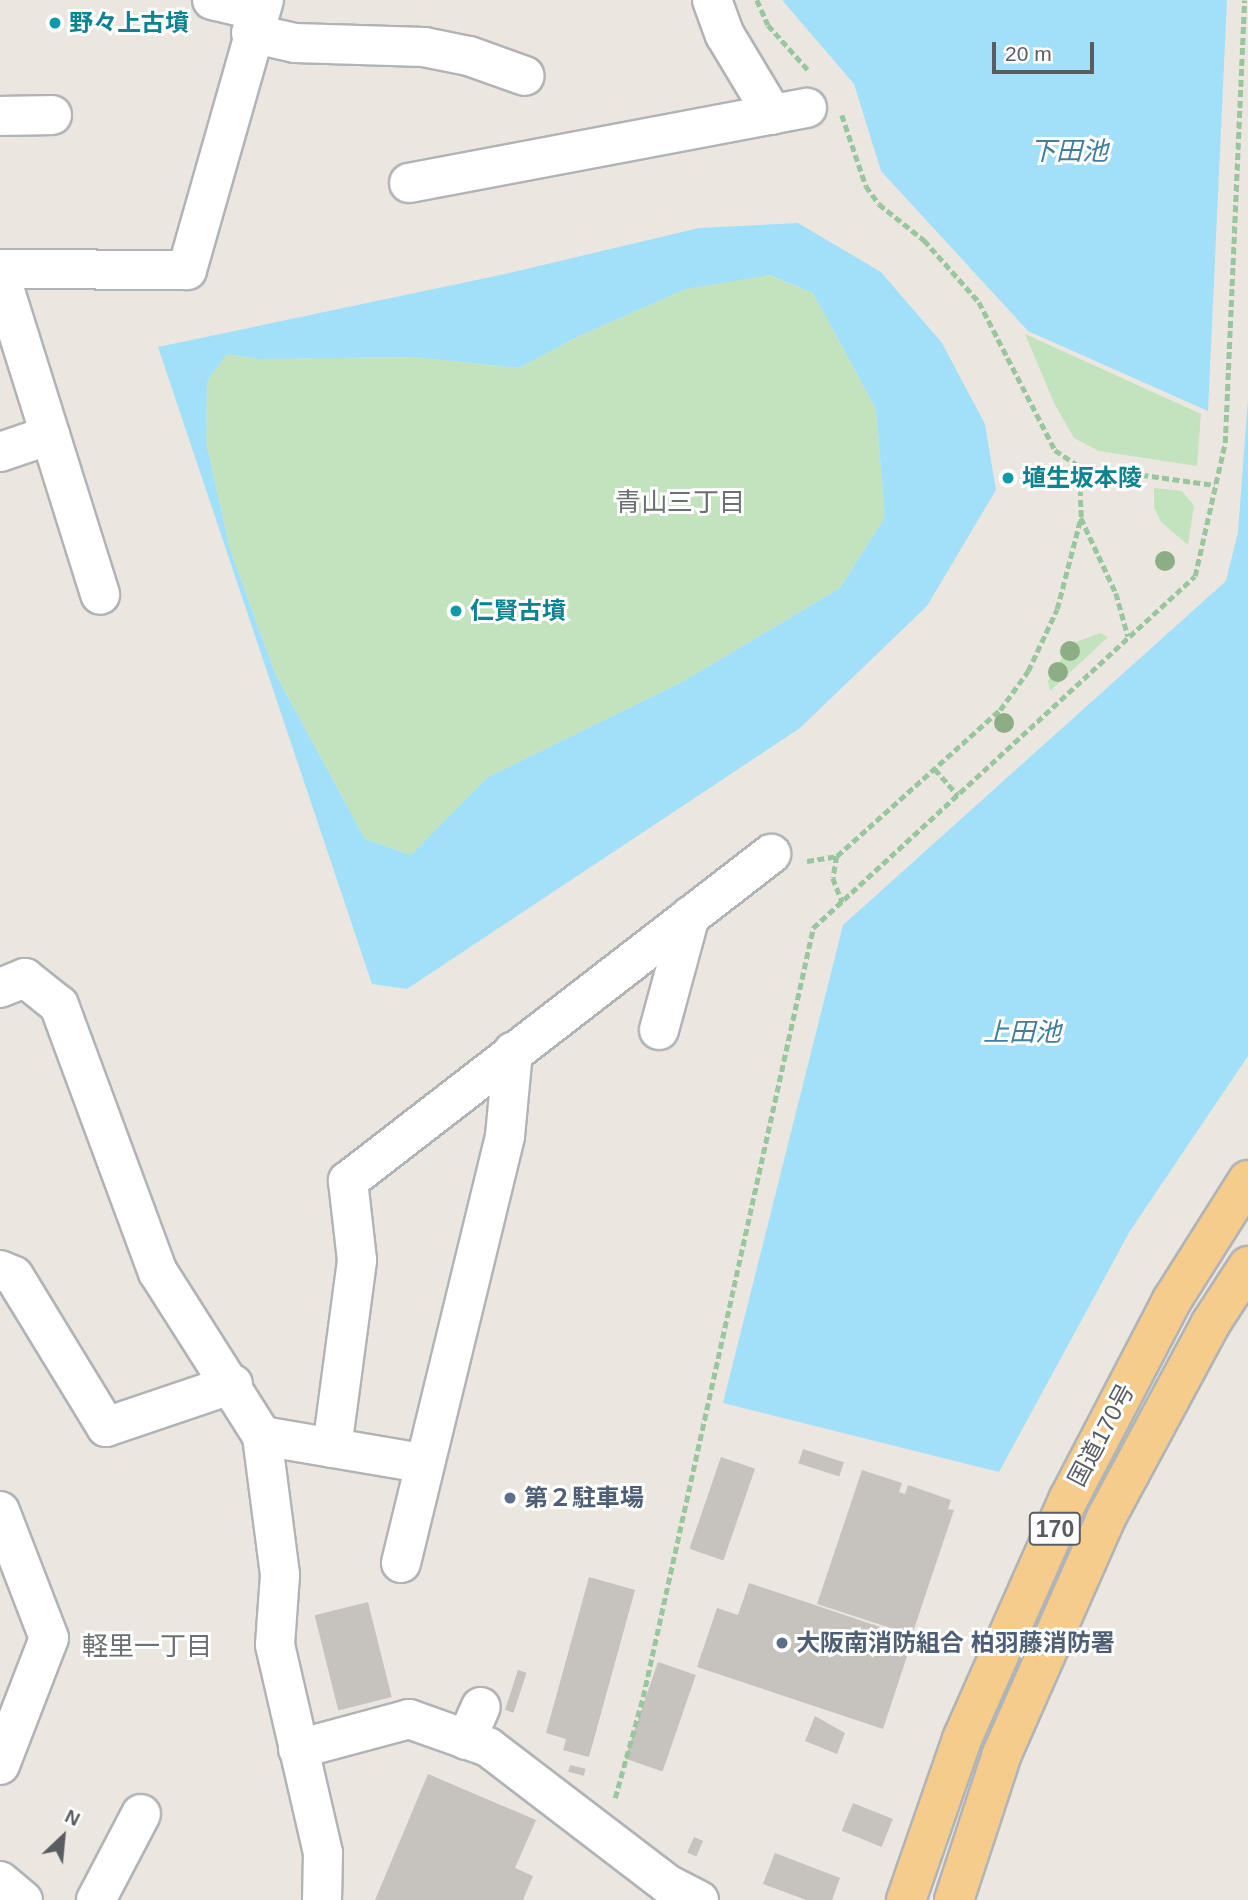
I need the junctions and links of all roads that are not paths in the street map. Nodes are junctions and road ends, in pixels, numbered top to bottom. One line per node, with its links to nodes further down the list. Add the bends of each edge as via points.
1 (212, 0): 3 (street)
2 (712, 0): 7 (street, via 725,35 808,102)
3 (258, 15): 4 (street, via 295,43 424,47 469,56); 8 (street, via 187,270)
4 (525, 76)
5 (52, 115): 6 (street)
6 (0, 116)
7 (409, 183)
8 (0, 269)
9 (0, 275): 10 (street)
10 (50, 435): 11 (street); 12 (street)
11 (0, 452)
12 (100, 596)
13 (771, 854): 14 (street)
14 (690, 916): 16 (street); 17 (street)
15 (0, 988): 21 (street, via 25,978 59,1004 158,1272)
16 (659, 1030)
17 (513, 1051): 23 (street, via 348,1181 357,1260); 24 (street, via 505,1136)
18 (1248, 1180): 36 (highway, 国道170号 / 170, via 1172,1300 1069,1498 962,1739)
19 (1248, 1266): 37 (highway, 国道170号 / 170, via 1211,1323 1106,1518 1002,1754)
20 (0, 1270): 21 (street, via 14,1276 106,1427)
21 (233, 1384): 22 (street)
22 (262, 1436): 23 (street); 28 (street, via 280,1575 275,1645)
23 (332, 1448): 24 (street)
24 (422, 1463): 26 (street)
25 (0, 1511): 27 (street, via 49,1638)
26 (401, 1563)
27 (14, 1692): 29 (street)
28 (298, 1749): 34 (street, via 323,1853); 35 (street, via 409,1719 474,1723 488,1747 667,1884)
29 (0, 1765)
30 (141, 1814): 33 (street)
31 (0, 1881): 32 (street)
32 (23, 1900)
33 (96, 1900)
34 (322, 1900)
35 (699, 1900)
36 (906, 1900)
37 (954, 1900)

